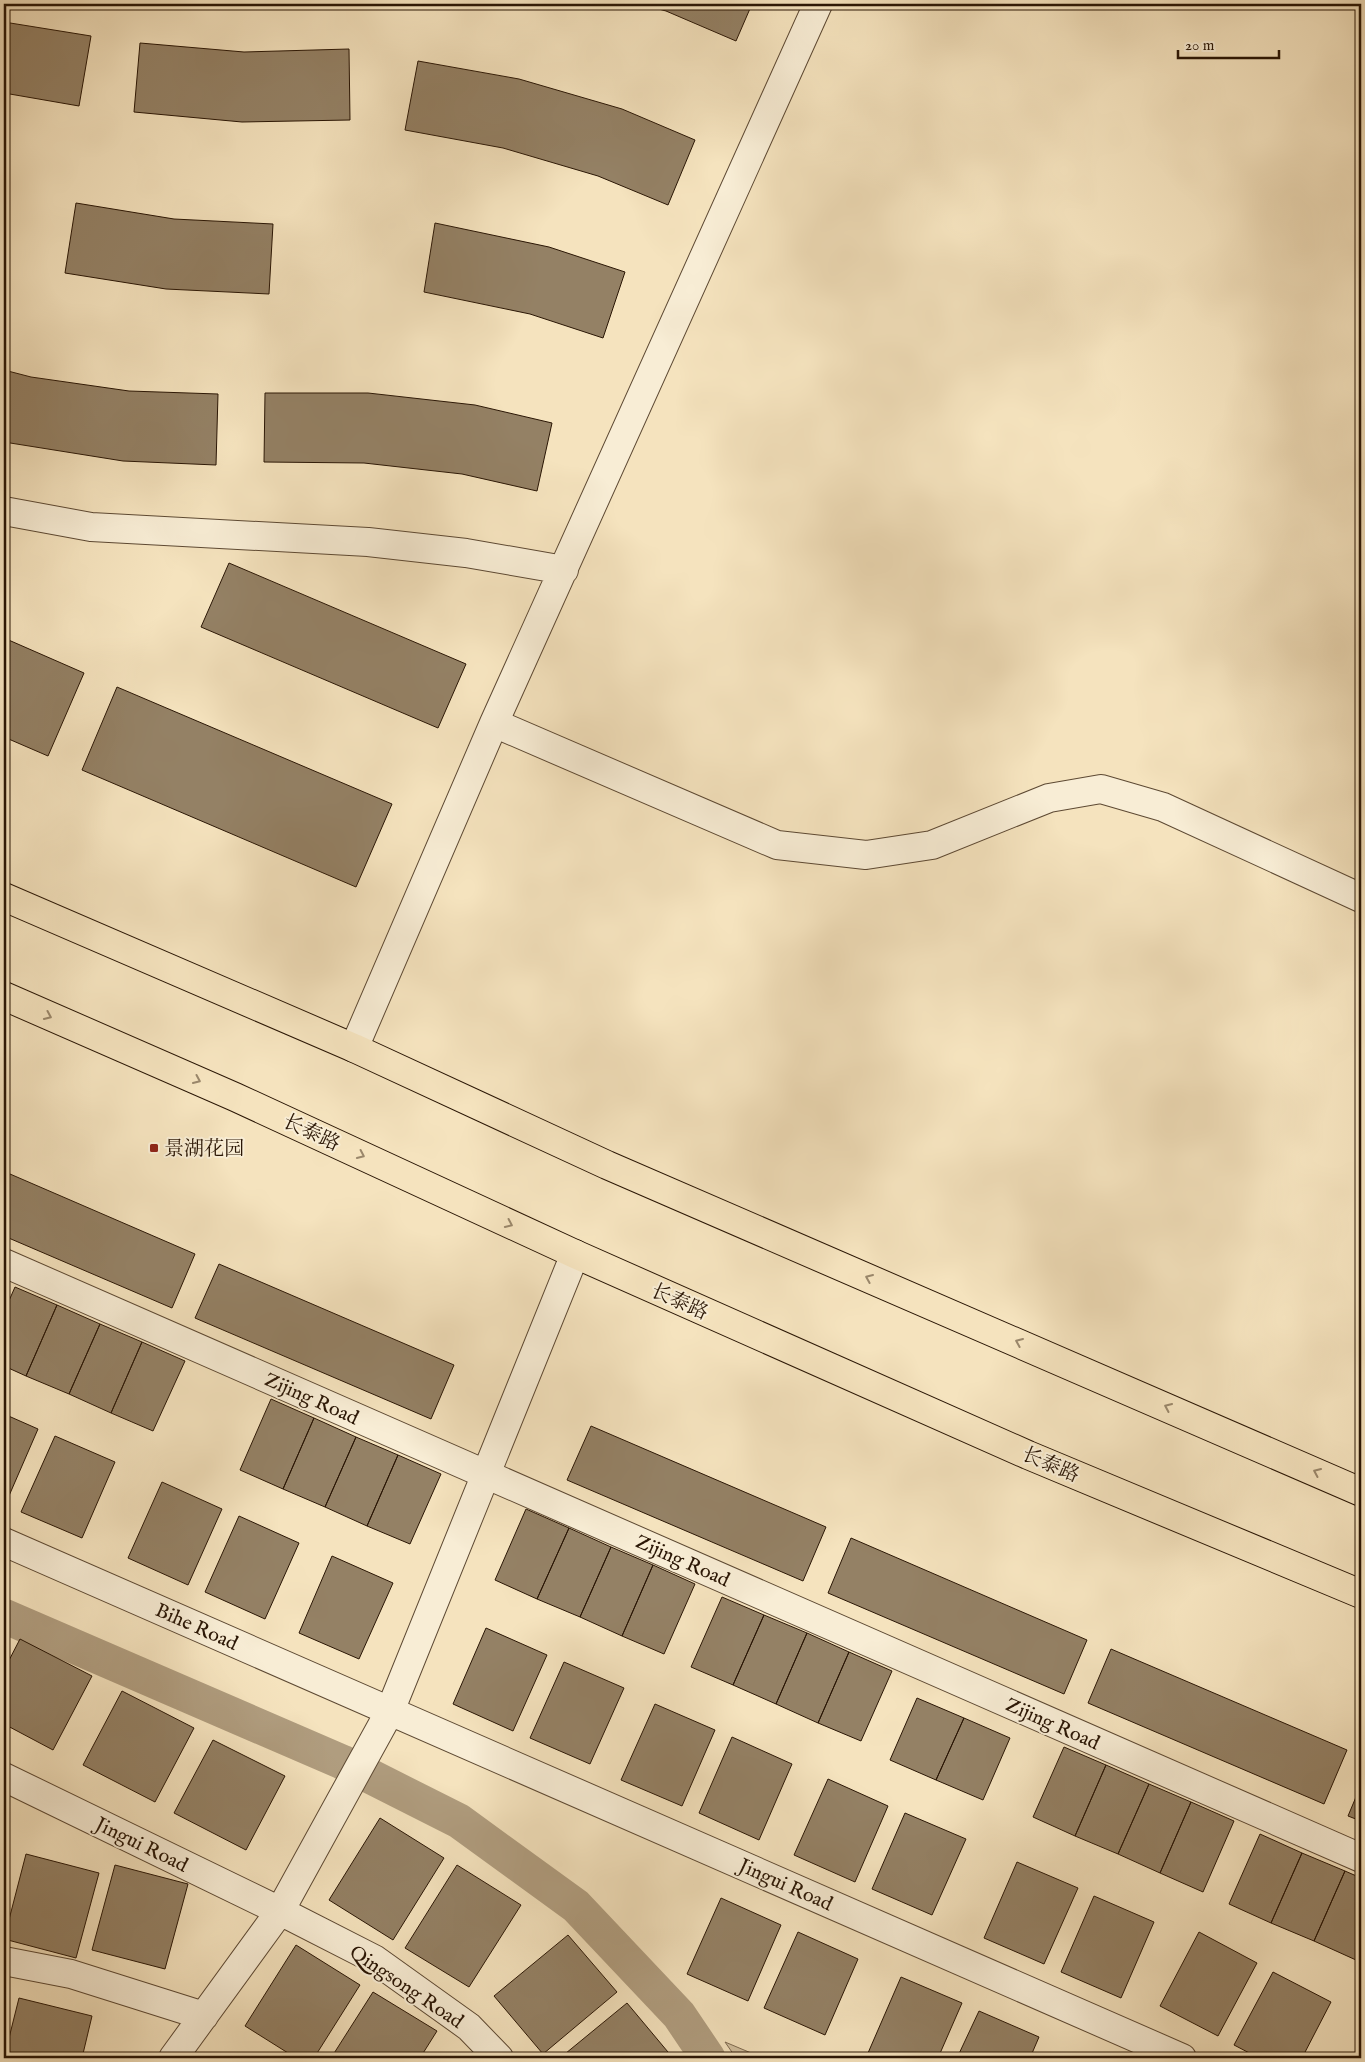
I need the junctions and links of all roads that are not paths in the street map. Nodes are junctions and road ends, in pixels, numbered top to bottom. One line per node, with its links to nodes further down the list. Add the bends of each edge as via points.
1 (818, 4): 3 (street)
2 (4, 511): 3 (street, via 90,527 368,542)
3 (564, 570): 4 (street)
4 (494, 723): 6 (street, via 777,845 866,855 932,845 1049,798 1101,789 1163,807); 8 (street)
5 (4, 897): 8 (highway)
6 (1361, 898)
7 (4, 996): 9 (highway, 长泰路, one-way to 9, via 235,1097)
8 (354, 1048): 12 (highway, one-way to 8, via 607,1165)
9 (575, 1254): 11 (street); 14 (highway, 长泰路, via 1028,1454)
10 (4, 1263): 11 (street, Zijing Road)
11 (486, 1474): 15 (street); 17 (street, Zijing Road)
12 (1361, 1492)
13 (4, 1542): 15 (street, Bihe Road)
14 (1361, 1594)
15 (390, 1710): 18 (street); 23 (street, Jingui Road)
16 (4, 1777): 18 (street, Jingui Road)
17 (1361, 1858)
18 (280, 1911): 20 (street); 22 (street, Qingsong Road, via 374,1959 469,2027)
19 (4, 1961): 20 (street, via 71,1974)
20 (204, 2016): 21 (street)
21 (173, 2058)
22 (499, 2058)
23 (1182, 2058)

